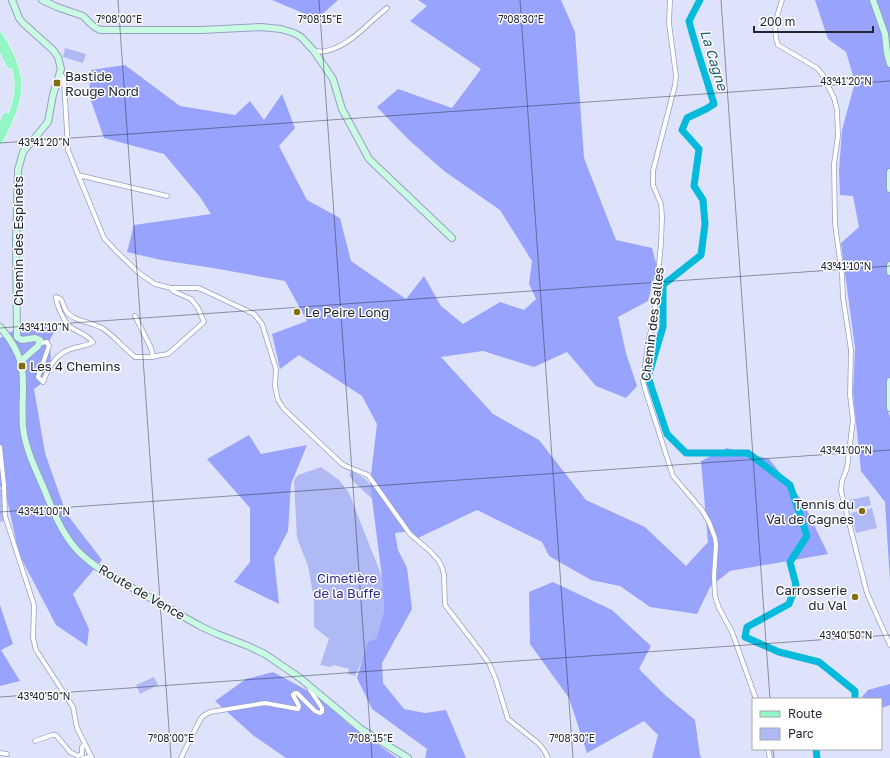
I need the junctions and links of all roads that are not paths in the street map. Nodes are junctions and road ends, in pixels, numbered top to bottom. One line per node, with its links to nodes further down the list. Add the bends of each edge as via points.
1 (12, 0): 11 (street, via 23,23 58,57)
2 (42, 0): 9 (street, via 83,16 100,30 261,27 294,33)
3 (670, 0): 32 (street, Chemin des Salles, via 669,23 676,76 653,171 653,186 662,211 661,243 654,317 643,381 673,476 702,510 715,538 715,596 732,632)
4 (782, 0): 30 (street, via 774,28 778,45 817,68 834,98 837,110 838,136 834,164 835,224 851,350 850,395 853,420 848,468 841,491 867,593)
5 (873, 0): 10 (street, via 885,34)
6 (387, 8): 9 (street, via 355,36 326,51)
7 (0, 36): 13 (main road, via 13,59 18,91 14,109)
8 (0, 45): 12 (main road, via 12,71 13,82 10,109)
9 (314, 51): 18 (street, via 333,79 342,109 369,159)
10 (890, 64)
11 (60, 72): 15 (street, via 64,80 68,150); 24 (street, Chemin des Espinets, via 48,122 23,152 18,170 17,337 22,340)
12 (0, 129)
13 (0, 140)
14 (890, 172): 16 (street)
15 (78, 175): 17 (street); 21 (street, via 104,238 139,273 155,284)
16 (890, 189)
17 (167, 196)
18 (452, 238)
19 (890, 265): 20 (street)
20 (890, 272)
21 (171, 288): 25 (street, via 191,299 204,322 173,351); 41 (street, via 201,289 254,314 264,328 276,369 275,386 278,400 284,409 342,464 368,475 410,534 438,560 444,575 445,605 489,663 508,720 538,743)
22 (135, 316): 25 (street)
23 (1, 331): 26 (street, Route de Vence, via 16,349)
24 (40, 340): 25 (street, via 41,343 47,342 49,346 38,378 43,382 53,361 64,352 93,342 68,325 56,297 61,299 67,312 75,318 104,329 135,357); 26 (street, via 38,346)
25 (153, 357)
26 (21, 361): 31 (street, Route de Vence, via 26,444 55,515 71,543 84,557 116,578 202,627 265,654)
27 (890, 381): 28 (street)
28 (890, 408)
29 (0, 447): 34 (street, via 5,516 34,606 33,638 36,650 73,708 77,728)
30 (890, 645)
31 (309, 685): 39 (street, via 322,712 315,711 294,693 298,709 265,703 210,712 200,720); 40 (street, Route de Vence, via 361,729)
32 (756, 698)
33 (36, 741): 34 (street, via 56,735 70,752 78,756 82,754 82,747)
34 (85, 745): 37 (street)
35 (0, 754): 36 (street)
36 (7, 754)
37 (91, 757): 38 (street)
38 (83, 758)
39 (182, 758)
40 (408, 758)
41 (548, 758)

